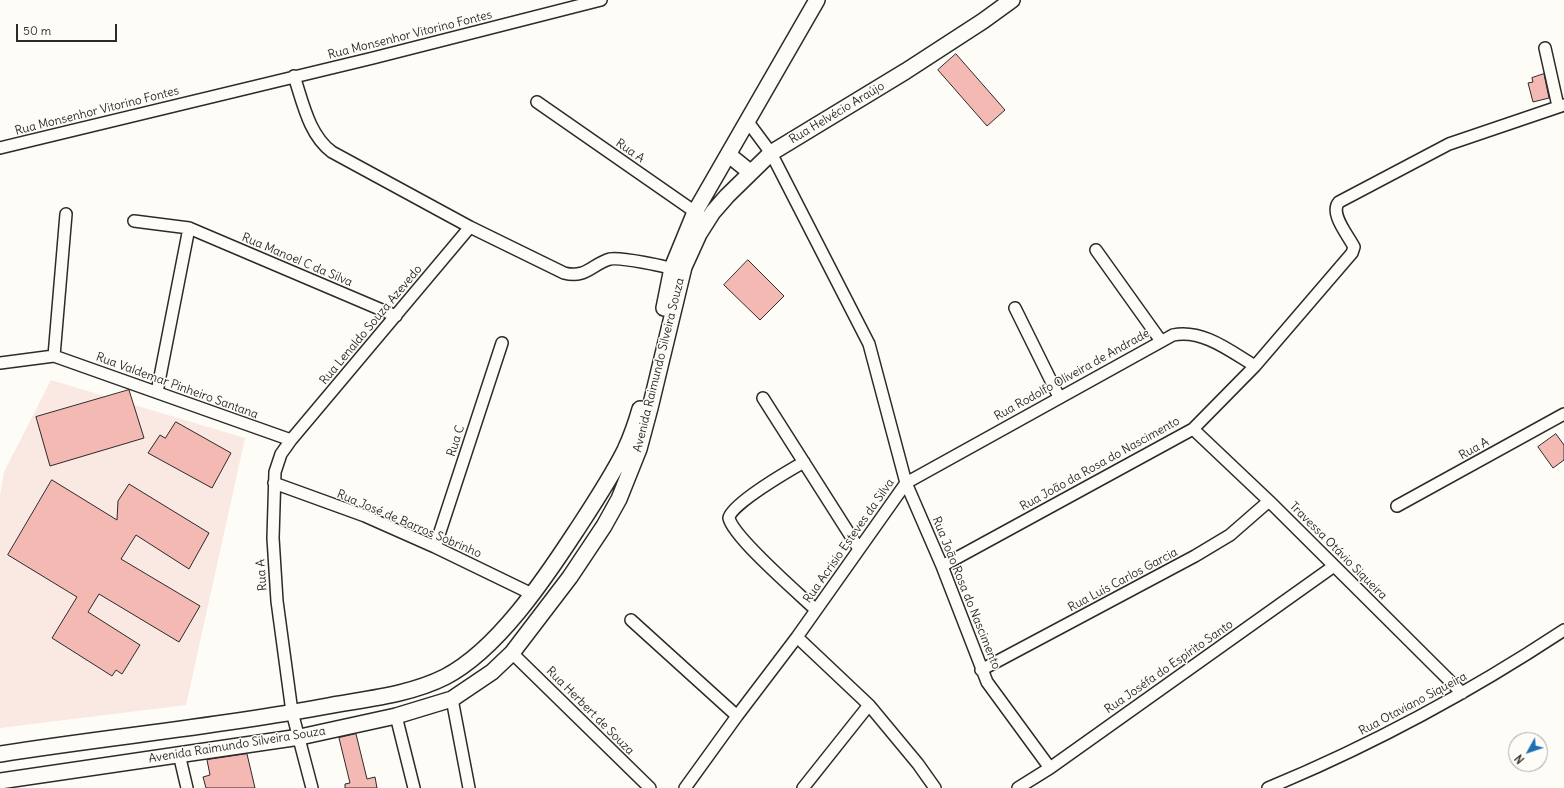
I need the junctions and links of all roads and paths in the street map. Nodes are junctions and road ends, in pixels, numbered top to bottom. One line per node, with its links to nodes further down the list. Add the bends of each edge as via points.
1 (601, 0): 5 (street, Rua Monsenhor Vitorino Fontes)
2 (817, 0): 8 (street, Avenida Raimundo Silveira Souza)
3 (1012, 0): 10 (street, Rua Helvécio Araújo, via 906,71)
4 (1544, 48): 7 (street)
5 (294, 76): 9 (street, Rua Monsenhor Vitorino Fontes); 17 (street, via 311,126 323,146)
6 (537, 102): 13 (street, Rua A)
7 (1561, 106): 28 (street, Rua João da Rosa do Nascimento, via 1450,144 1339,202 1335,213 1354,247 1350,256)
8 (748, 122): 10 (street, Rua Acrisio Esteves da Silva); 11 (street, Avenida Raimundo Silveira Souza)
9 (0, 148)
10 (771, 153): 12 (street, Rua Helvécio Araújo); 37 (street, Rua Acrisio Esteves da Silva, via 869,344)
11 (729, 156): 12 (street); 13 (street, Avenida Raimundo Silveira Souza)
12 (750, 172): 15 (street, Rua Helvécio Araújo)
13 (695, 212): 15 (street, Rua A); 21 (street, Avenida Raimundo Silveira Souza)
14 (66, 214): 26 (street)
15 (708, 220): 20 (street, Rua Helvécio Araújo)
16 (134, 221): 18 (street, Rua Manoel C da Silva)
17 (470, 227): 21 (street, Avenida Raimundo Silveira Souza, via 572,275 580,275 612,259); 23 (street, Rua Lenaldo Souza Azevedo)
18 (189, 228): 23 (street, Rua Manoel C da Silva); 29 (street)
19 (1096, 250): 24 (street)
20 (689, 253): 21 (street, Avenida Raimundo Silveira Souza)
21 (677, 270): 44 (street, Avenida Raimundo Silveira Souza, via 647,388 626,447 601,493); 49 (street, Avenida Raimundo Silveira Souza, via 650,408 639,449 619,499 570,577)
22 (1015, 308): 30 (street)
23 (396, 316): 34 (street, Rua Lenaldo Souza Azevedo)
24 (1161, 341): 28 (street, Rua Rodolfo Oliveira de Andrade, via 1173,335 1192,334 1213,341); 30 (street, Rua Rodolfo Oliveira de Andrade)
25 (502, 343): 40 (street, Rua C)
26 (54, 356): 27 (street); 29 (street, Rua Valdemar Pinheiro Santana)
27 (0, 363)
28 (1254, 366): 33 (street, Rua João da Rosa do Nascimento)
29 (157, 392): 34 (street, Rua Valdemar Pinheiro Santana)
30 (1059, 397): 37 (street, Rua Rodolfo Oliveira de Andrade)
31 (763, 398): 35 (street)
32 (1564, 414): 39 (street, Rua A)
33 (1193, 429): 38 (street, Travessa Otávio Siqueira); 42 (street, Rua João da Rosa do Nascimento)
34 (291, 440): 36 (street, Rua A, via 277,463)
35 (804, 462): 41 (street); 45 (street, via 745,500 731,512 729,518 732,526 745,541)
36 (274, 482): 40 (street, Rua José de Barros Sobrinho, via 365,516); 54 (street, Rua A, via 273,538 277,601)
37 (906, 483): 41 (street, Rua Acrisio Esteves da Silva); 42 (street, Rua João Rosa do Nascimento)
38 (1269, 501): 43 (street, Travessa Otávio Siqueira); 50 (street, Rua Luís Carlos Garcia, via 1230,535 1195,556)
39 (1397, 506)
40 (435, 546): 44 (street, Rua José de Barros Sobrinho)
41 (859, 549): 45 (street, Rua Acrisio Esteves da Silva)
42 (942, 566): 50 (street, Rua João Rosa do Nascimento)
43 (1334, 566): 51 (street, Travessa Otávio Siqueira); 60 (street, Rua Joséfa do Espírito Santo)
44 (532, 594): 54 (street, Avenida Raimundo Silveira Souza, via 483,650 444,678 385,696)
45 (816, 610): 48 (street, Rua Acrisio Esteves da Silva)
46 (631, 620): 56 (street)
47 (1564, 630): 51 (street, Rua Otaviano Siqueira, via 1504,670)
48 (797, 637): 53 (street); 56 (street, Rua Acrisio Esteves da Silva)
49 (512, 653): 52 (street, Avenida Raimundo Silveira Souza, via 492,672); 66 (street, Rua Herbert de Souza)
50 (981, 670): 60 (street, Rua João Rosa do Nascimento, via 987,682)
51 (1462, 693): 71 (street, Rua Otaviano Siqueira, via 1385,734)
52 (452, 699): 55 (street, Avenida Raimundo Silveira Souza); 65 (street)
53 (869, 705): 68 (street); 69 (street)
54 (292, 712): 57 (street, Rua A); 58 (street, Avenida Raimundo Silveira Souza)
55 (396, 716): 57 (street, Avenida Raimundo Silveira Souza); 64 (street)
56 (737, 716): 67 (street, Rua Acrisio Esteves da Silva)
57 (300, 737): 59 (street, Avenida Raimundo Silveira Souza); 63 (street, Rua A)
58 (0, 754)
59 (179, 754): 61 (street, Avenida Raimundo Silveira Souza); 62 (street)
60 (1050, 768): 70 (street, Rua Joséfa do Espírito Santo)
61 (0, 781)
62 (187, 788)
63 (312, 788)
64 (414, 788)
65 (469, 788)
66 (650, 788)
67 (685, 788)
68 (803, 788)
69 (935, 788)
70 (1018, 788)
71 (1268, 788)

